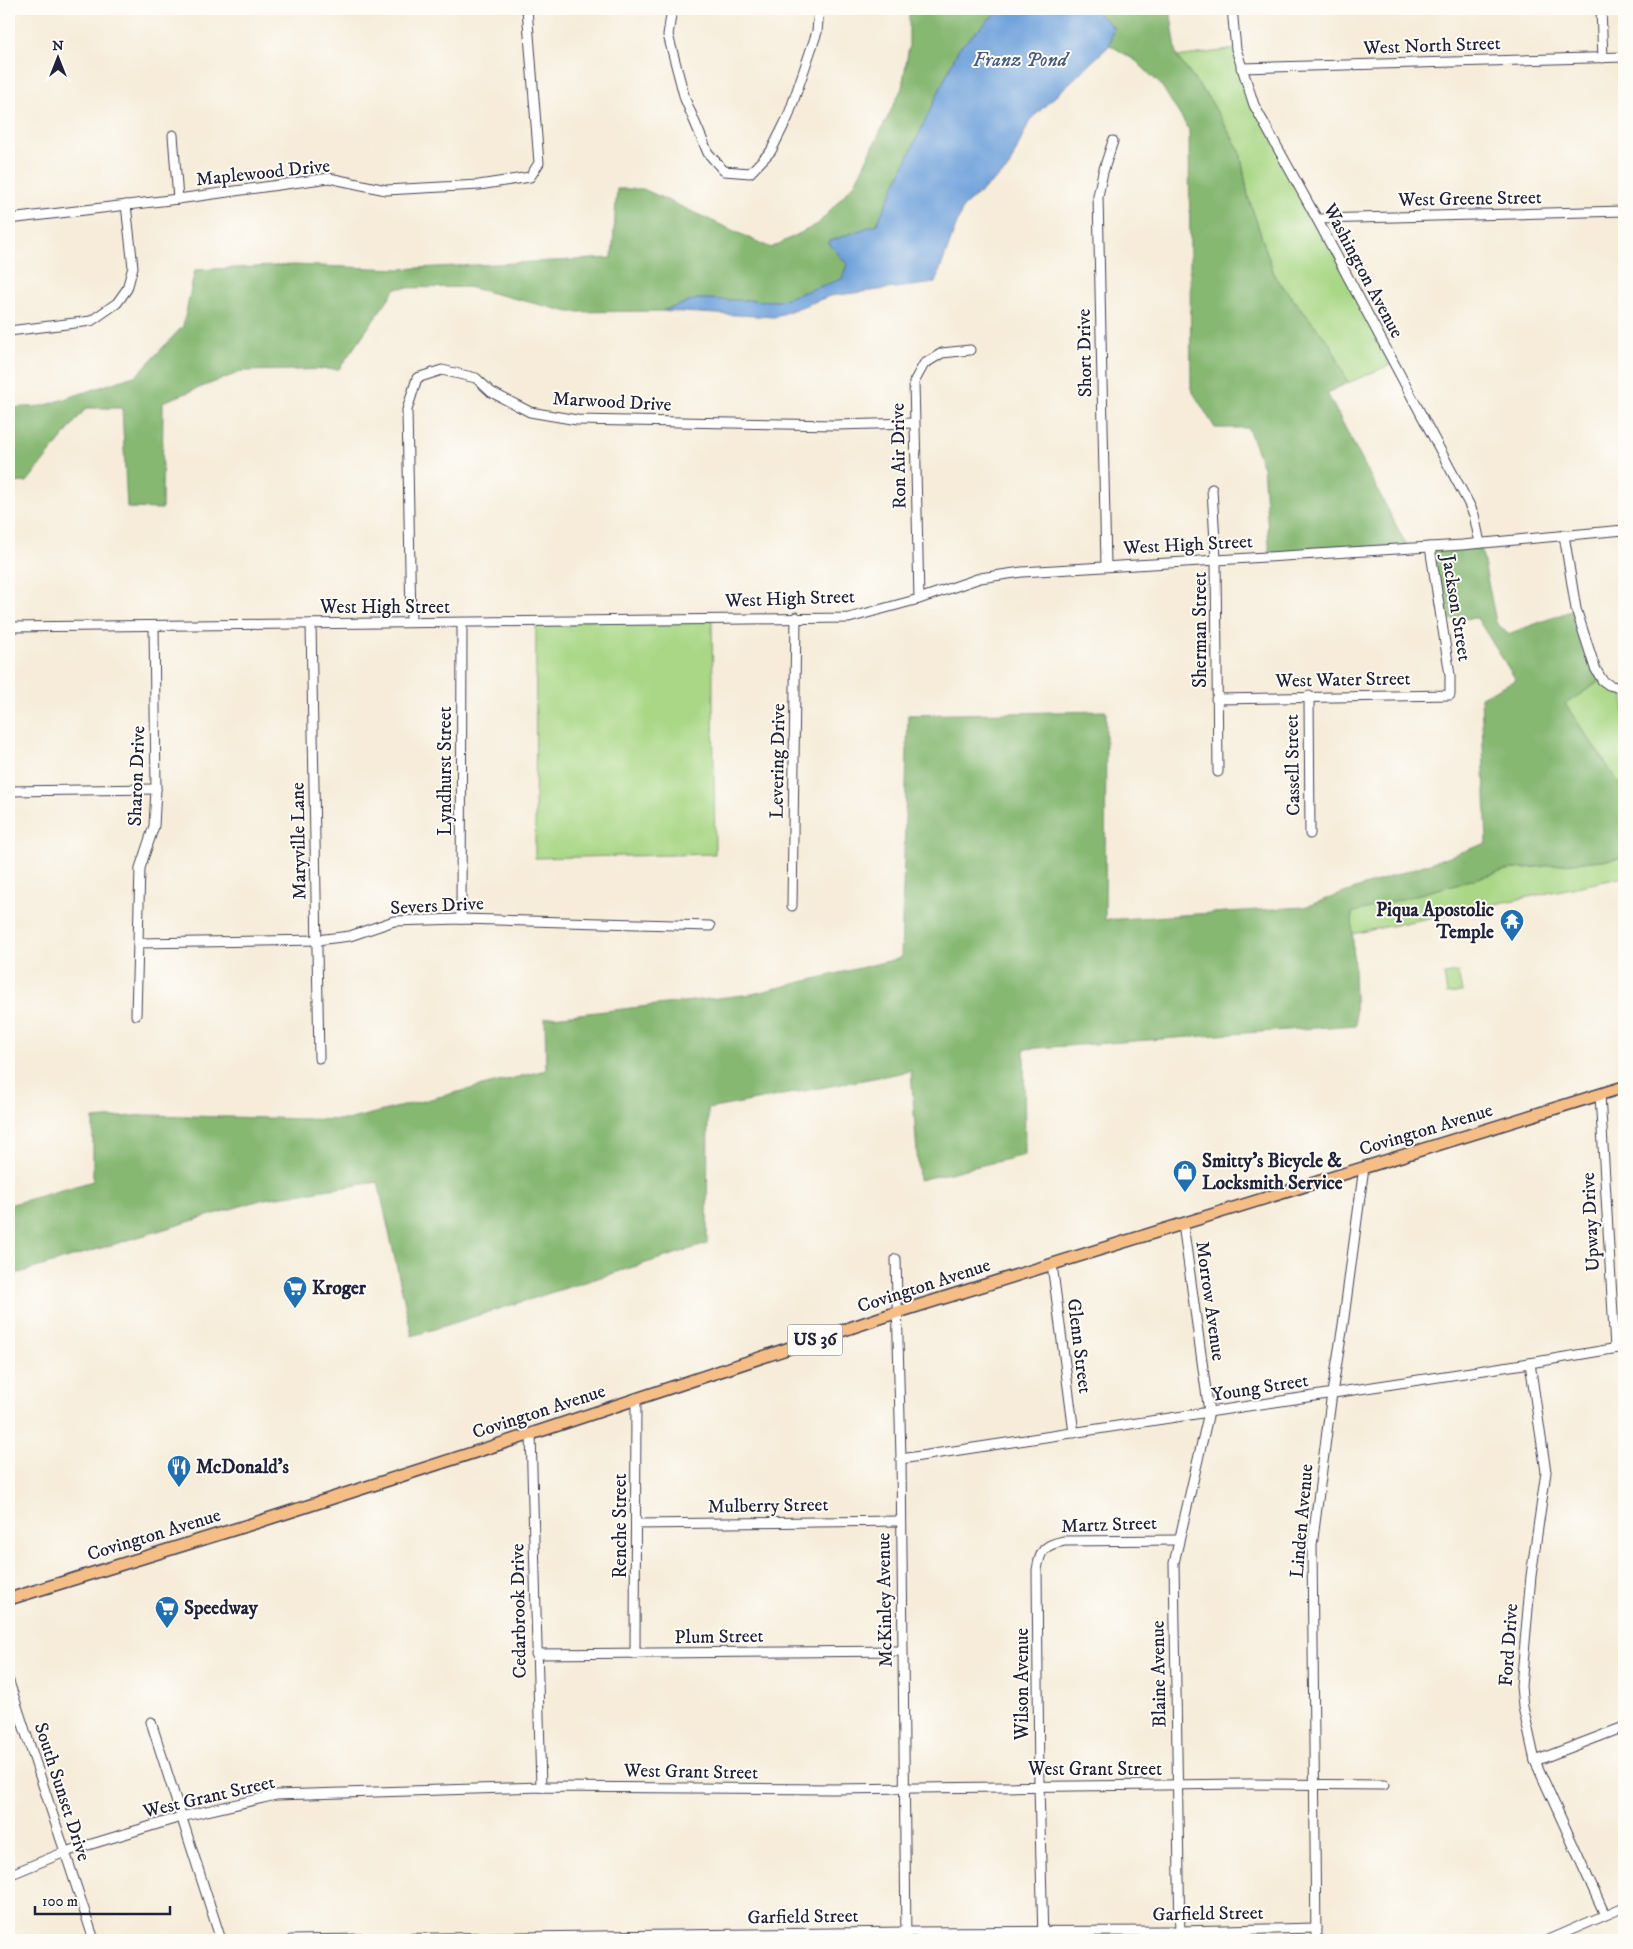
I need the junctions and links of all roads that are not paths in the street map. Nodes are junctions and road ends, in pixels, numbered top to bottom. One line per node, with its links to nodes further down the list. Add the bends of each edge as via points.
1 (528, 9): 11 (street, Maplewood Drive, via 539,163 530,177 478,185 386,190 329,178)
2 (672, 9): 3 (street, via 668,36 682,90 708,154 724,171 750,173 771,151 788,116 817,32)
3 (819, 9)
4 (1232, 9): 8 (street, Washington Avenue)
5 (1601, 9): 6 (street)
6 (1603, 58): 7 (street, West North Street); 8 (street, West North Street)
7 (1624, 58)
8 (1241, 68): 15 (street, Washington Avenue, via 1254,104)
9 (173, 135): 11 (street)
10 (1113, 141): 25 (street, Short Drive, via 1098,196)
11 (178, 199): 12 (street, Maplewood Drive)
12 (126, 205): 14 (street, Maplewood Drive); 16 (street, via 133,267 127,289 117,303 91,321)
13 (1624, 211): 15 (street, West Greene Street)
14 (9, 219)
15 (1317, 219): 22 (street, Washington Avenue, via 1469,504)
16 (9, 331)
17 (970, 350): 18 (street, Ron Air Drive, via 942,353 924,364 914,382)
18 (914, 423): 26 (street, Ron Air Drive); 28 (street, Marwood Drive, via 836,425 577,420 530,412 491,392 476,378 442,370 417,378 407,410)
19 (1212, 489): 24 (street, Sherman Street)
20 (1624, 530): 21 (street, West High Street)
21 (1564, 535): 22 (street, West High Street); 34 (street, via 1576,609 1596,668 1602,680)
22 (1480, 543): 23 (street, West High Street)
23 (1430, 547): 24 (street, West High Street); 33 (street, Jackson Street)
24 (1216, 560): 25 (street, West High Street); 36 (street, Sherman Street)
25 (1106, 566): 26 (street, West High Street, via 980,578)
26 (919, 599): 27 (street, West High Street, via 848,618)
27 (796, 617): 29 (street, West High Street); 41 (street, Levering Drive)
28 (412, 622): 29 (street, West High Street); 30 (street, West High Street)
29 (462, 623): 42 (street, Lyndhurst Street)
30 (312, 624): 31 (street, West High Street); 44 (street, Maryville Lane)
31 (154, 626): 32 (street, West High Street); 38 (street, Sharon Drive)
32 (9, 627)
33 (1450, 675): 35 (street, West Water Street, via 1450,695)
34 (1624, 689)
35 (1309, 696): 36 (street, West Water Street); 40 (street, Cassell Street)
36 (1216, 698): 37 (street, Sherman Street)
37 (1218, 772)
38 (156, 789): 39 (street); 45 (street, Sharon Drive, via 154,826 140,868)
39 (9, 791)
40 (1310, 834)
41 (792, 906)
42 (461, 919): 43 (street, Severs Drive); 44 (street, Severs Drive, via 394,921 350,936)
43 (710, 926)
44 (316, 940): 45 (street, Severs Drive); 47 (street, Maryville Lane)
45 (138, 943): 46 (street, Sharon Drive)
46 (136, 1015)
47 (319, 1058)
48 (1624, 1087): 49 (main road, Covington Avenue / US 36)
49 (1600, 1095): 50 (main road, Covington Avenue / US 36); 55 (street, Upway Drive)
50 (1364, 1166): 51 (main road, Covington Avenue / US 36); 57 (street, Linden Avenue)
51 (1183, 1224): 53 (main road, Covington Avenue / US 36); 59 (street, Morrow Avenue)
52 (896, 1260): 54 (street, McKinley Avenue)
53 (1052, 1264): 54 (main road, Covington Avenue / US 36); 60 (street, Glenn Street)
54 (898, 1312): 58 (main road, Covington Avenue / US 36); 62 (street, McKinley Avenue)
55 (1620, 1347): 56 (street, Young Street)
56 (1530, 1363): 57 (street, Young Street); 74 (street, Ford Drive, via 1546,1472 1531,1576 1521,1686 1522,1707)
57 (1332, 1393): 59 (street, Young Street); 75 (street, Linden Avenue, via 1312,1546)
58 (636, 1398): 61 (main road, Covington Avenue / US 36); 64 (street, Renche Street)
59 (1209, 1412): 60 (street, Young Street); 65 (street, Blaine Avenue)
60 (1074, 1433): 62 (street, Young Street)
61 (531, 1434): 67 (main road, Covington Avenue / US 36); 69 (street, Cedarbrook Drive)
62 (901, 1459): 63 (street, McKinley Avenue)
63 (900, 1521): 64 (street, Mulberry Street); 68 (street, McKinley Avenue)
64 (636, 1524): 70 (street, Renche Street)
65 (1178, 1540): 66 (street, Martz Street, via 1064,1541); 76 (street, Blaine Avenue, via 1174,1562)
66 (1044, 1549): 78 (street, Wilson Avenue, via 1038,1570)
67 (9, 1599)
68 (902, 1651): 70 (street, Plum Street); 80 (street, McKinley Avenue)
69 (536, 1654): 70 (street, Plum Street); 79 (street, Cedarbrook Drive)
70 (635, 1654)
71 (9, 1682): 82 (street, South Sunset Drive)
72 (152, 1722): 81 (street)
73 (1624, 1727): 74 (street)
74 (1535, 1761): 85 (street, Ford Drive)
75 (1314, 1784): 76 (street, West Grant Street); 77 (street, West Grant Street); 86 (street, Linden Avenue)
76 (1177, 1785): 78 (street, West Grant Street); 89 (street, Blaine Avenue)
77 (1384, 1785)
78 (1039, 1786): 80 (street, West Grant Street); 88 (street, Wilson Avenue)
79 (541, 1787): 80 (street, West Grant Street); 81 (street, West Grant Street, via 276,1795)
80 (905, 1788): 87 (street, McKinley Avenue)
81 (181, 1817): 82 (street, West Grant Street); 91 (street)
82 (65, 1852): 83 (street, West Grant Street); 90 (street, South Sunset Drive)
83 (9, 1875)
84 (1624, 1907): 85 (street)
85 (1606, 1916): 94 (street)
86 (1316, 1928): 89 (street, Garfield Street); 93 (street, Linden Avenue)
87 (906, 1936): 88 (street, Garfield Street); 92 (street, Garfield Street)
88 (1043, 1936): 89 (street, Garfield Street)
89 (1180, 1936)
90 (94, 1940)
91 (221, 1940)
92 (290, 1940)
93 (1316, 1940)
94 (1548, 1940)

